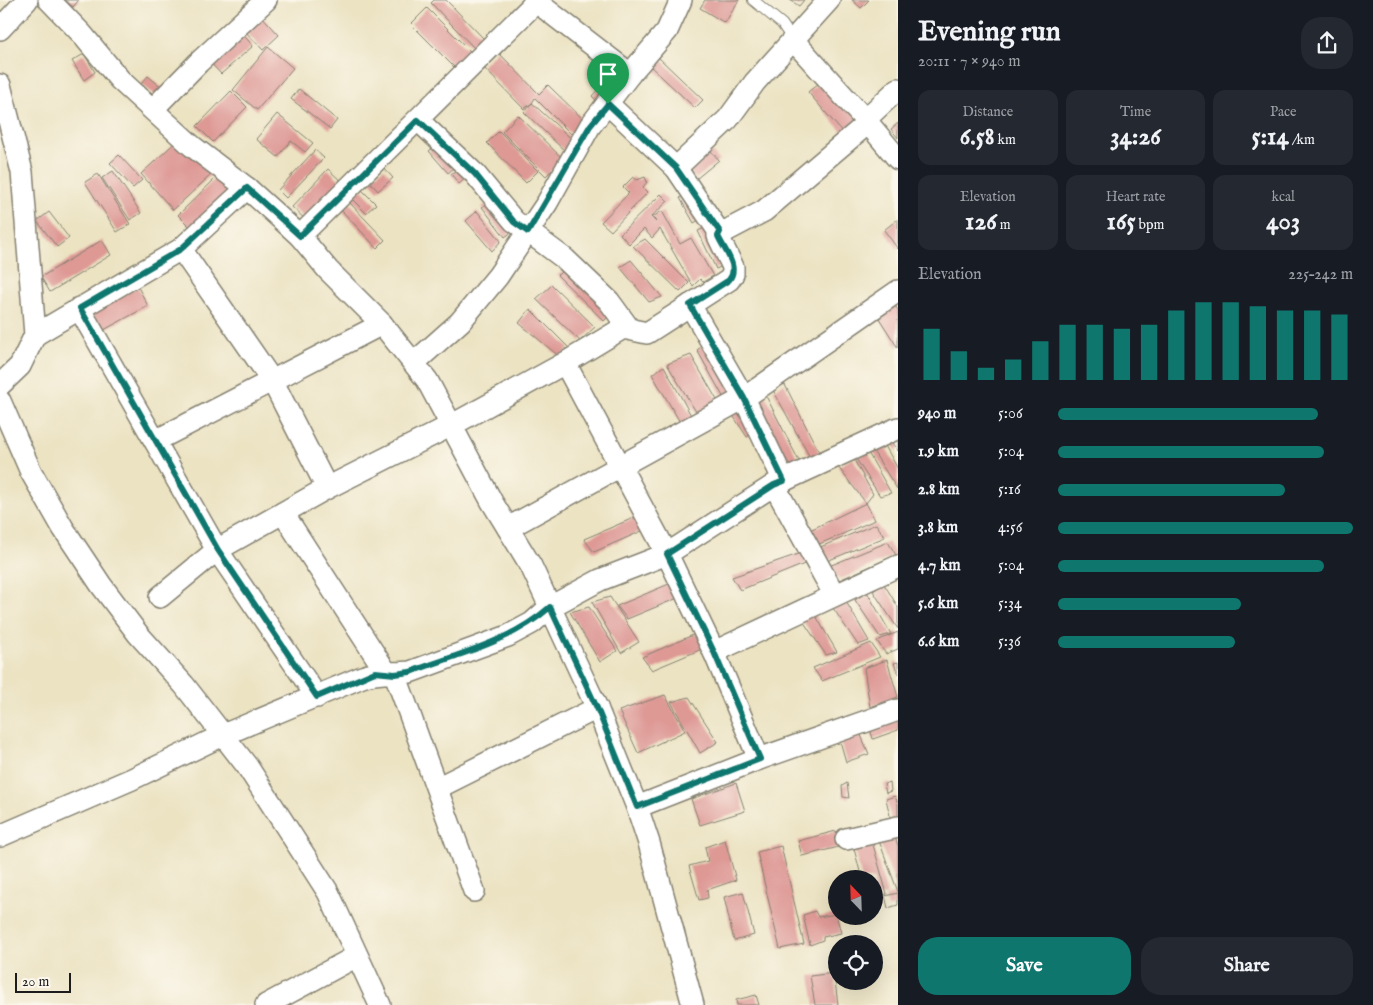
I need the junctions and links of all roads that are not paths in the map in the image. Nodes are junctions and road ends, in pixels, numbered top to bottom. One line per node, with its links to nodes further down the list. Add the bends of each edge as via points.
1 (27, 0): 8 (street)
2 (49, 0): 14 (street, via 82,33 120,80)
3 (266, 0): 14 (street)
4 (681, 0): 10 (street, via 667,32)
5 (752, 0): 9 (lane, via 782,24)
6 (829, 0): 9 (street)
7 (535, 1): 10 (street); 15 (street)
8 (0, 29)
9 (793, 40): 16 (street); 18 (street, via 755,82 728,119)
10 (630, 74): 13 (street)
11 (0, 85): 29 (street, via 22,172)
12 (898, 89): 16 (street, via 870,115)
13 (608, 104): 18 (street); 20 (street, via 590,126)
14 (153, 109): 19 (street, via 192,146)
15 (418, 120): 20 (street, via 475,174 514,222); 22 (street)
16 (868, 123): 17 (street); 21 (street, via 764,212)
17 (898, 159)
18 (676, 168): 21 (street)
19 (247, 188): 22 (street); 23 (street)
20 (528, 232): 28 (street, via 565,259 609,300); 30 (street, via 476,304)
21 (720, 232): 25 (street, via 718,236 733,267 733,274 729,280)
22 (300, 236): 27 (street, via 328,270)
23 (181, 249): 26 (street); 32 (street)
24 (898, 291): 34 (street)
25 (690, 305): 28 (street, via 647,332); 34 (street)
26 (80, 308): 29 (street); 38 (street)
27 (382, 324): 30 (street); 32 (street)
28 (628, 327): 31 (street)
29 (35, 335): 33 (street, via 20,366)
30 (414, 362): 36 (street)
31 (565, 363): 36 (street); 39 (street)
32 (272, 382): 38 (street); 41 (street)
33 (0, 385)
34 (744, 398): 39 (street); 40 (street)
35 (0, 401): 55 (street, via 31,472 79,552 138,634 184,684)
36 (452, 425): 41 (street); 43 (street)
37 (898, 428): 40 (street)
38 (156, 441): 44 (street)
39 (620, 466): 43 (street); 45 (street)
40 (779, 483): 45 (street); 47 (street)
41 (327, 488): 42 (street)
42 (283, 513): 44 (street); 51 (street)
43 (508, 528): 49 (street)
44 (218, 550): 48 (street); 52 (street)
45 (667, 554): 49 (street, via 600,580); 50 (street)
46 (898, 566): 47 (street)
47 (834, 594): 50 (street)
48 (160, 597)
49 (550, 607): 51 (street, via 532,623 508,636 410,672); 53 (street)
50 (714, 652): 56 (street)
51 (391, 673): 52 (street, via 375,672); 57 (street)
52 (317, 697): 55 (street)
53 (597, 708): 57 (street); 58 (street)
54 (898, 710): 56 (street)
55 (223, 735): 60 (street, via 132,779); 63 (street, via 247,766 328,892)
56 (760, 759): 58 (street)
57 (437, 788): 62 (street)
58 (637, 807): 66 (street, via 669,910)
59 (898, 827): 61 (street)
60 (0, 836)
61 (846, 839)
62 (474, 890)
63 (357, 956): 64 (street); 65 (street)
64 (266, 1005)
65 (380, 1005)
66 (693, 1005)

